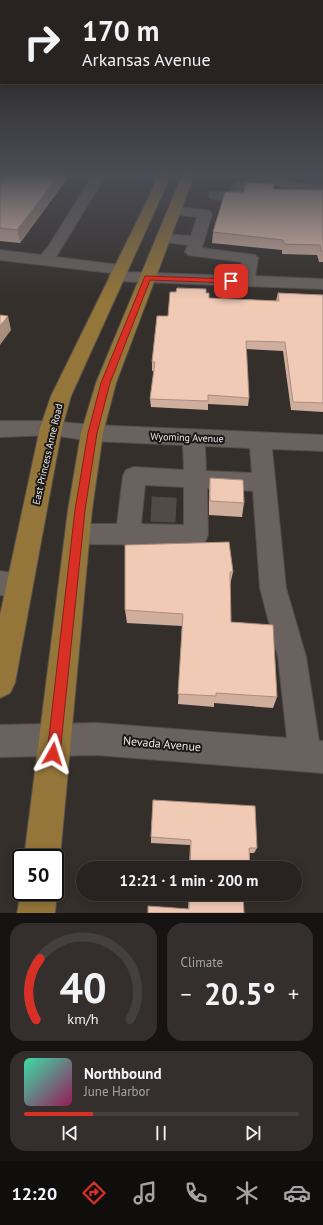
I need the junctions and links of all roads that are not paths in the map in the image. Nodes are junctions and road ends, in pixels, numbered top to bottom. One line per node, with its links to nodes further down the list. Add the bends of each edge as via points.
1 (75, 216): 8 (street, via 54,250)
2 (146, 216): 9 (main road, East Princess Anne Road)
3 (172, 216): 5 (main road)
4 (205, 216): 6 (street)
5 (163, 238): 6 (street); 10 (main road)
6 (197, 241): 11 (street, via 193,252 250,258)
7 (0, 256): 8 (street)
8 (44, 260): 9 (street)
9 (118, 273): 10 (street); 13 (main road, East Princess Anne Road, via 60,396)
10 (148, 278): 11 (street); 15 (main road, via 106,383)
11 (246, 282): 12 (street)
12 (323, 284)
13 (51, 428): 14 (street, Wyoming Avenue); 15 (street, Wyoming Avenue); 23 (main road, East Princess Anne Road)
14 (0, 429)
15 (92, 433): 16 (street, Wyoming Avenue); 21 (main road)
16 (194, 438): 17 (street, Wyoming Avenue); 19 (street)
17 (260, 440): 18 (street, Wyoming Avenue); 20 (street)
18 (323, 443)
19 (195, 479): 20 (street); 22 (street, via 134,476); 22 (street, via 196,535 163,529)
20 (264, 483): 27 (street, via 273,588)
21 (78, 534): 22 (street); 25 (main road)
22 (128, 534)
23 (9, 585): 24 (main road, East Princess Anne Road)
24 (0, 683)
25 (55, 740): 26 (street, Nevada Avenue); 27 (street, Nevada Avenue, via 97,739); 28 (main road)
26 (0, 741)
27 (314, 757)
28 (43, 849)
29 (37, 901): 30 (main road)
30 (36, 913)

